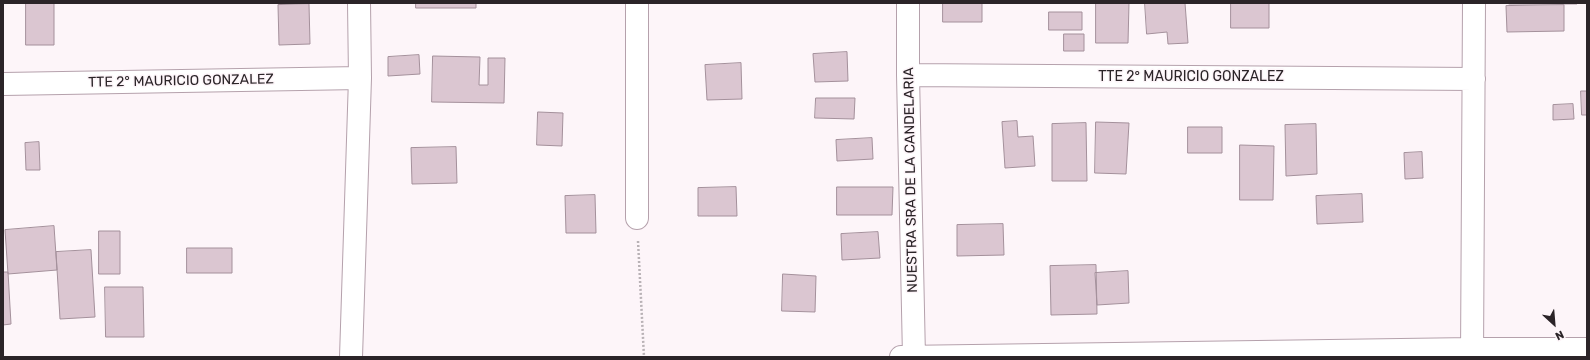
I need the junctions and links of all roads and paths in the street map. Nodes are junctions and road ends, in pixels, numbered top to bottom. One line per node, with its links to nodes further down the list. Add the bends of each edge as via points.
1 (359, 3): 6 (street)
2 (637, 3): 9 (street)
3 (908, 3): 5 (street, NUESTRA SRA DE LA CANDELARIA)
4 (1474, 3): 7 (street)
5 (908, 75): 7 (street, TTE 2° MAURICIO GONZALEZ); 15 (street, NUESTRA SRA DE LA CANDELARIA)
6 (360, 78): 8 (street, TTE 2° MAURICIO GONZALEZ); 12 (street)
7 (1474, 79): 11 (street)
8 (3, 84)
9 (637, 218): 13 (path)
10 (1587, 349): 11 (street)
11 (1472, 353): 15 (street)
12 (351, 357)
13 (644, 357)
14 (901, 357): 15 (street)
15 (914, 357)

